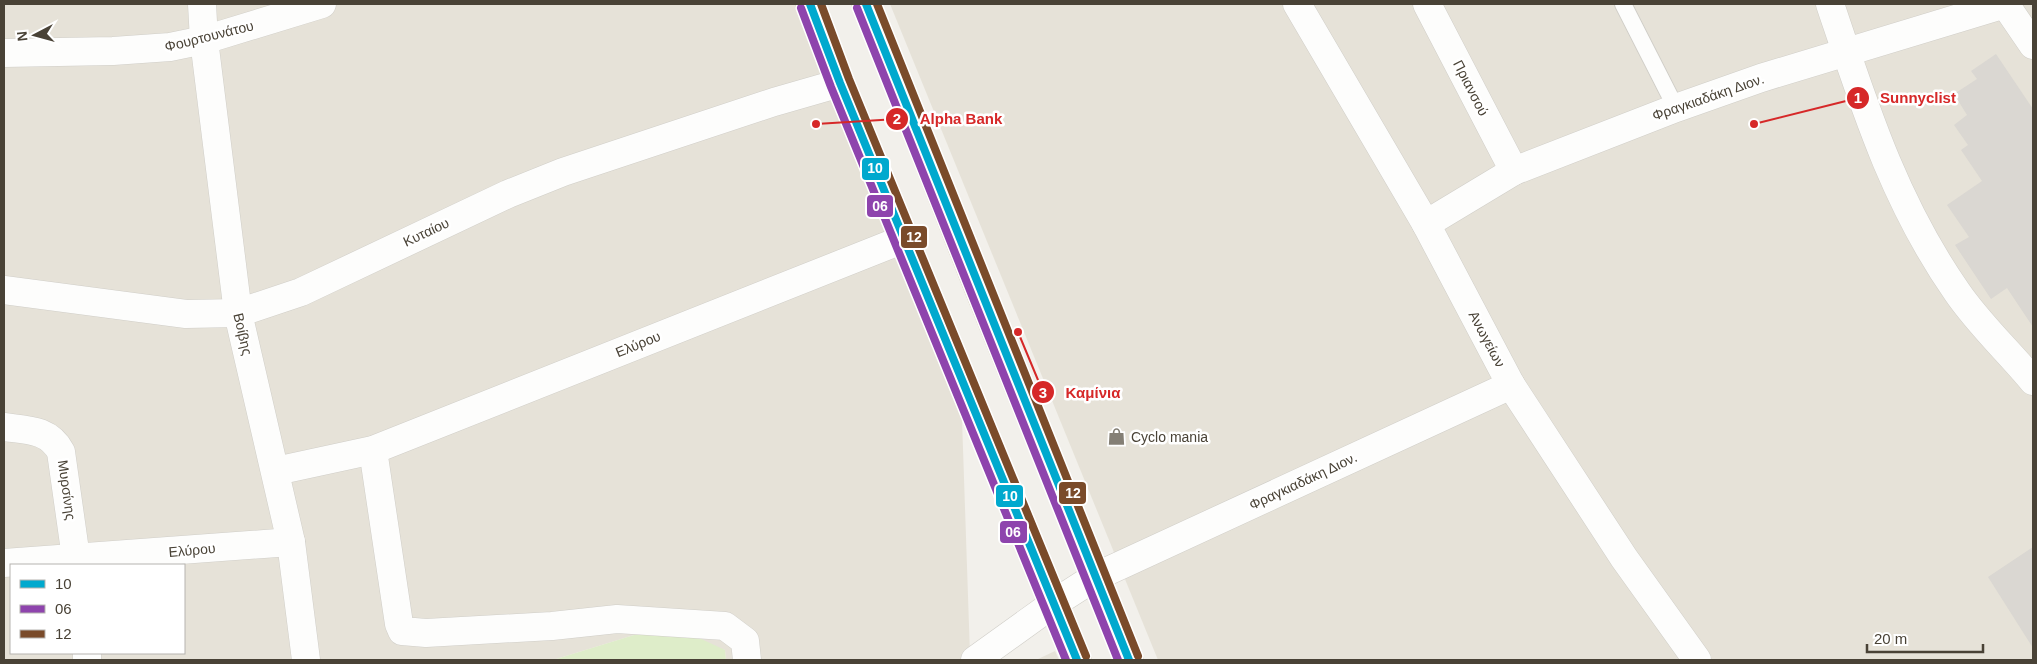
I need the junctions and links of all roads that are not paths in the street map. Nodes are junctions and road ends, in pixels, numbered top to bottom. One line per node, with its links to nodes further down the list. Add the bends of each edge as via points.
1 (202, 4): 10 (street, Βοίβης)
2 (322, 4): 10 (street, Φουρτουνάτου)
3 (810, 4): 14 (main road)
4 (1297, 4): 17 (street, Ανωγείων)
5 (1427, 4): 16 (street, Πριανσού)
6 (1623, 4): 15 (lane)
7 (1830, 4): 12 (street)
8 (2005, 4): 11 (street); 12 (street, Φραγκιαδάκη Διον.)
9 (872, 6): 29 (main road)
10 (204, 40): 13 (street, Φουρτουνάτου, via 138,50); 20 (street, Βοίβης)
11 (2033, 45)
12 (1846, 52): 15 (street, Φραγκιαδάκη Διον.); 21 (street, via 1879,146 1918,231 1958,294)
13 (4, 53)
14 (840, 83): 18 (main road); 20 (street, Κυταίου, via 563,172 508,194 301,292)
15 (1676, 108): 16 (street, Φραγκιαδάκη Διον.)
16 (1514, 172): 17 (street, Φραγκιαδάκη Διον.)
17 (1426, 224): 22 (street, Ανωγείων)
18 (904, 239): 24 (street, Ελύρου); 30 (main road)
19 (4, 290): 20 (street, Κυταίου, via 186,314)
20 (238, 313): 25 (street, Βοίβης)
21 (2033, 381)
22 (1511, 385): 29 (street, Φραγκιαδάκη Διον.); 36 (street, Ανωγείων, via 1624,558)
23 (4, 426): 27 (street, Μυρσίνης, via 39,432 57,444 61,452)
24 (373, 450): 25 (street, Ελύρου); 32 (street, via 402,631 436,633 618,619 725,626 745,641)
25 (276, 471): 26 (street, Βοίβης)
26 (291, 542): 27 (street, Ελύρου); 31 (street, Βοίβης)
27 (77, 562): 28 (street, Ελύρου)
28 (4, 563)
29 (1095, 577): 30 (street, Φραγκιαδάκη Διον.); 35 (main road)
30 (1053, 604): 33 (street, Φραγκιαδάκη Διον.); 34 (main road)
31 (306, 660)
32 (747, 660)
33 (975, 660)
34 (1077, 660)
35 (1129, 660)
36 (1697, 660)

